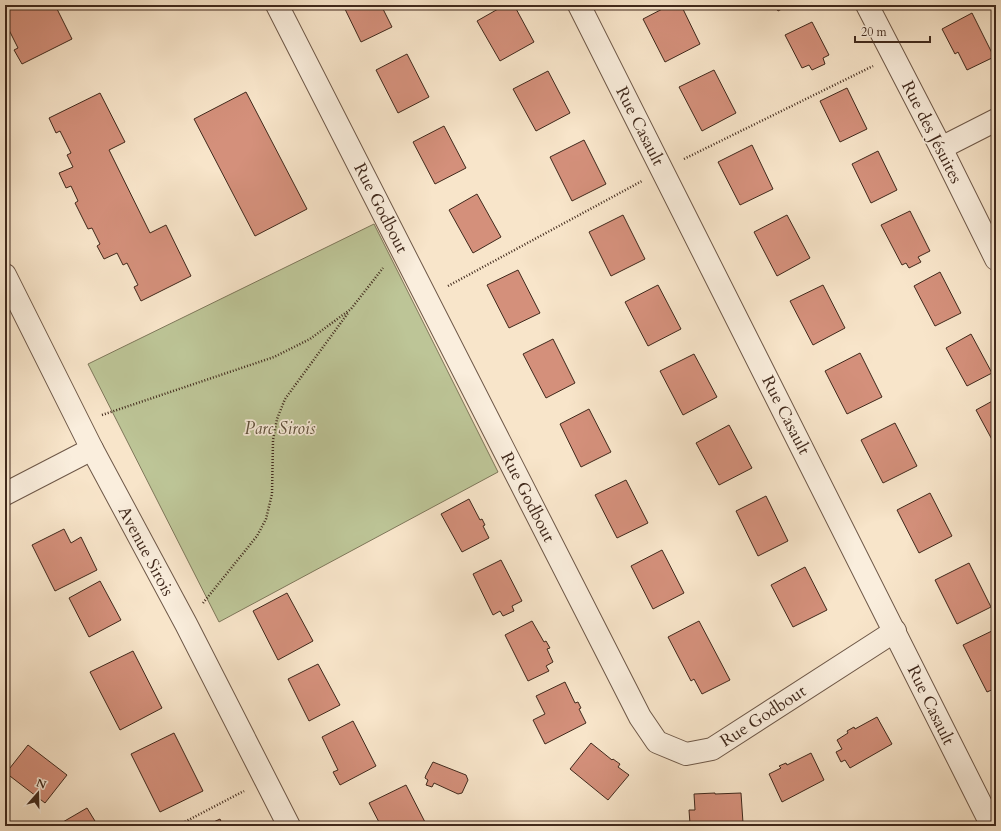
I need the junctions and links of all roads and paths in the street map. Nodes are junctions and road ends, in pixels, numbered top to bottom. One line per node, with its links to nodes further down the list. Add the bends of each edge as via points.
1 (277, 5): 6 (street, Rue Godbout)
2 (579, 5): 14 (street, Rue Casault)
3 (867, 5): 5 (street, Rue des Jésuites)
4 (996, 120): 5 (street)
5 (941, 148): 7 (street, Rue des Jésuites)
6 (400, 246): 9 (path); 14 (street, Rue Godbout, via 640,717 657,742 686,754 712,749)
7 (996, 259)
8 (5, 275): 10 (street, Avenue Sirois)
9 (351, 309): 10 (path, via 310,339 274,357 105,414); 13 (path, via 285,399 277,419 273,440 272,494 266,519 257,536)
10 (80, 425): 11 (street, Avenue Sirois)
11 (92, 449): 12 (street); 13 (street, Avenue Sirois)
12 (5, 494)
13 (186, 624): 15 (street, Avenue Sirois)
14 (895, 631): 18 (street, Rue Casault)
15 (266, 780): 16 (path); 17 (street, Avenue Sirois)
16 (177, 826)
17 (289, 826)
18 (992, 826)

